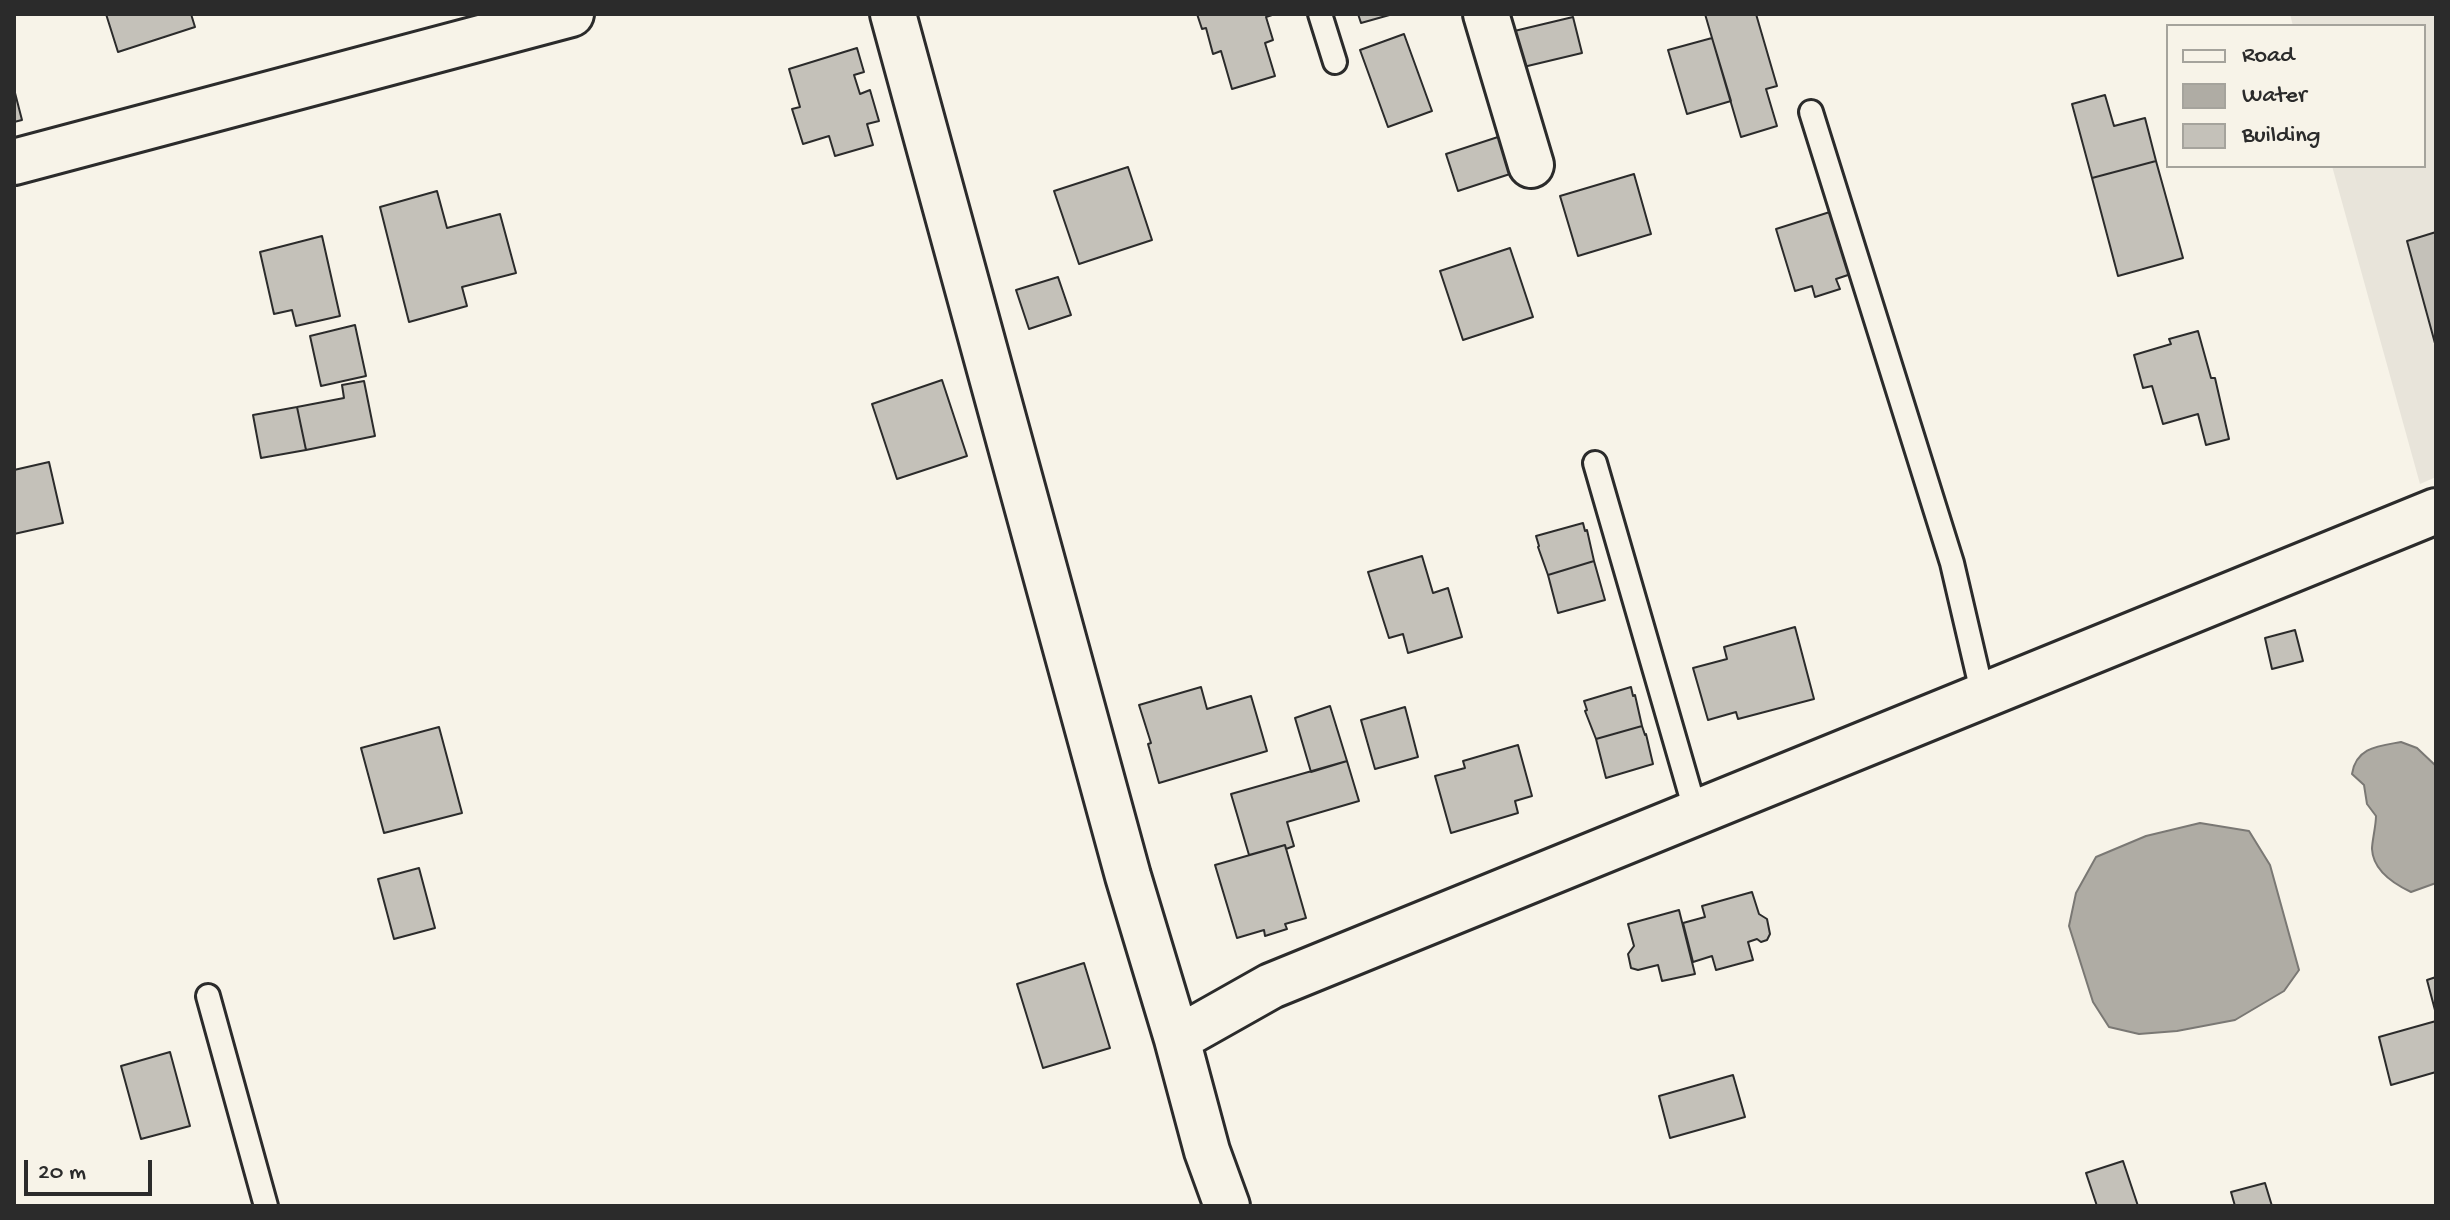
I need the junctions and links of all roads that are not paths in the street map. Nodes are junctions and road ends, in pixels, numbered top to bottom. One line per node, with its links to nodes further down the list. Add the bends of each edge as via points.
1 (571, 14): 7 (street)
2 (893, 14): 14 (street)
3 (1320, 14): 5 (lane)
4 (1486, 14): 8 (street)
5 (1335, 62)
6 (1811, 112): 11 (lane, via 1952,563)
7 (14, 162)
8 (1531, 165)
9 (1595, 463): 12 (lane)
10 (2436, 511): 11 (street)
11 (1983, 696): 12 (street)
12 (1696, 813): 14 (street, via 1271,986)
13 (208, 996): 15 (lane)
14 (1177, 1039): 16 (street)
15 (266, 1206)
16 (1227, 1206)

